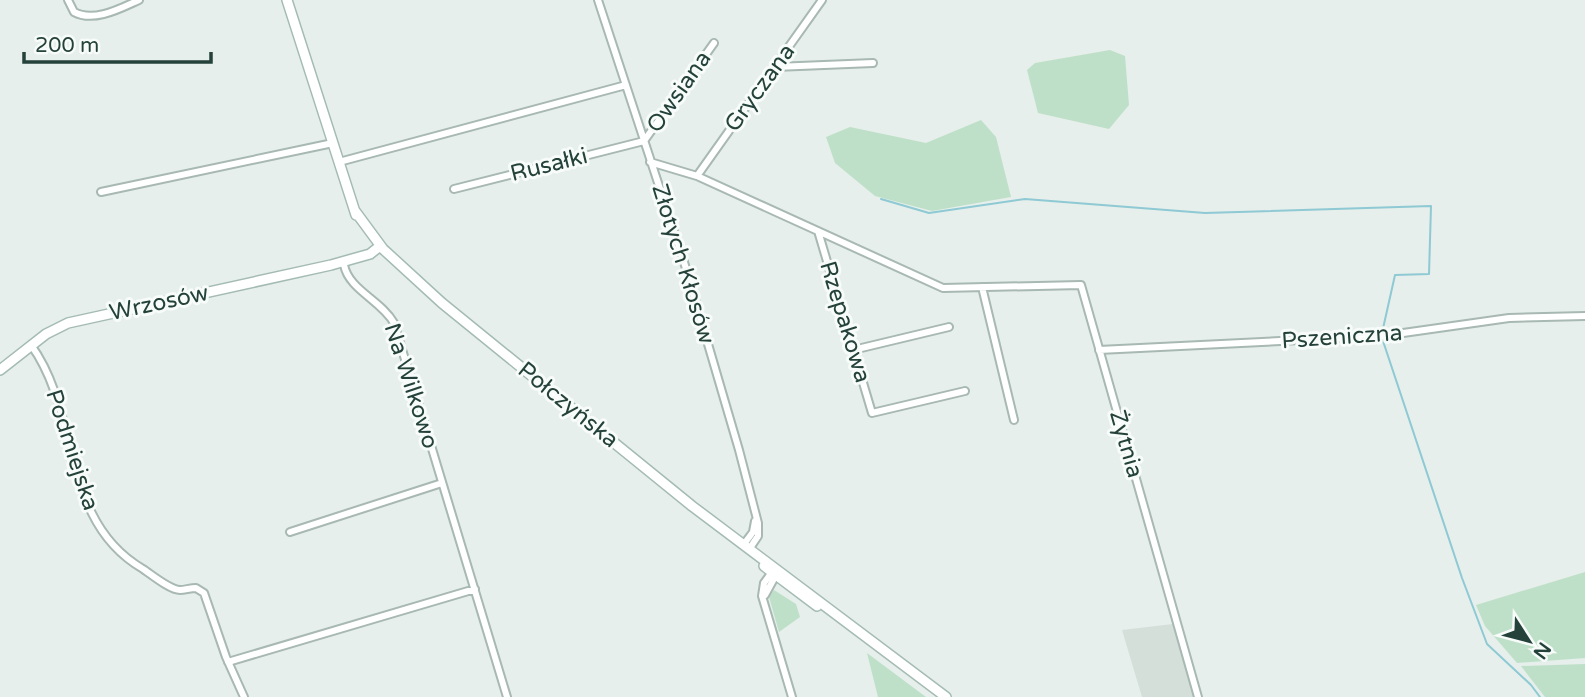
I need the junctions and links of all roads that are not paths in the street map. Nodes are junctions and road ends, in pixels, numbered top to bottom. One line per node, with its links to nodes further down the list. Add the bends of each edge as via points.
1 (68, 0): 2 (street, via 74,12 87,16 116,11)
2 (139, 0)
3 (288, 0): 11 (main road, Połczyńska)
4 (598, 0): 9 (street, Złotych Kłosów)
5 (822, 0): 8 (street, Gryczana)
6 (713, 43): 10 (street, Owsiana)
7 (873, 63): 8 (street)
8 (775, 67): 14 (street, Gryczana)
9 (626, 85): 10 (street, Złotych Kłosów); 12 (street)
10 (644, 141): 13 (street, Złotych Kłosów); 15 (street, Rusałki)
11 (333, 143): 12 (main road, Połczyńska); 16 (street)
12 (339, 162): 18 (main road, Połczyńska, via 355,211)
13 (650, 162): 14 (street, Żytnia); 32 (street, Złotych Kłosów, via 684,262 759,531)
14 (697, 176): 17 (street, Żytnia)
15 (454, 189)
16 (101, 192)
17 (817, 231): 21 (street, Żytnia, via 943,288); 25 (street, Rzepakowa)
18 (381, 250): 19 (main road, Wrzosów); 20 (main road, Wrzosów); 32 (main road, Połczyńska)
19 (331, 265): 20 (main road, Wrzosów); 24 (main road, Wrzosów, via 68,323)
20 (344, 265): 30 (street, Na Wilkowo, via 349,280 379,303 394,323)
21 (982, 287): 26 (street, Żytnia, via 1081,285); 29 (street)
22 (1585, 316): 26 (street, Pszeniczna, via 1509,317 1382,336)
23 (949, 327): 25 (street)
24 (31, 345): 27 (main road, Wrzosów); 35 (street, Podmiejska, via 45,369 83,497 102,533 130,561 178,590 196,588 204,593)
25 (853, 350): 28 (street, Rzepakowa, via 872,413)
26 (1099, 350): 40 (street, Żytnia)
27 (0, 370)
28 (965, 391)
29 (1014, 419)
30 (442, 483): 31 (street); 34 (street, Na Wilkowo)
31 (290, 532)
32 (746, 548): 33 (main road, Połczyńska)
33 (775, 572): 38 (street, via 764,600); 39 (main road, Połczyńska)
34 (475, 589): 35 (street); 37 (street, Na Wilkowo)
35 (228, 662): 36 (street, Podmiejska)
36 (244, 697)
37 (507, 697)
38 (792, 697)
39 (946, 697)
40 (1198, 697)

